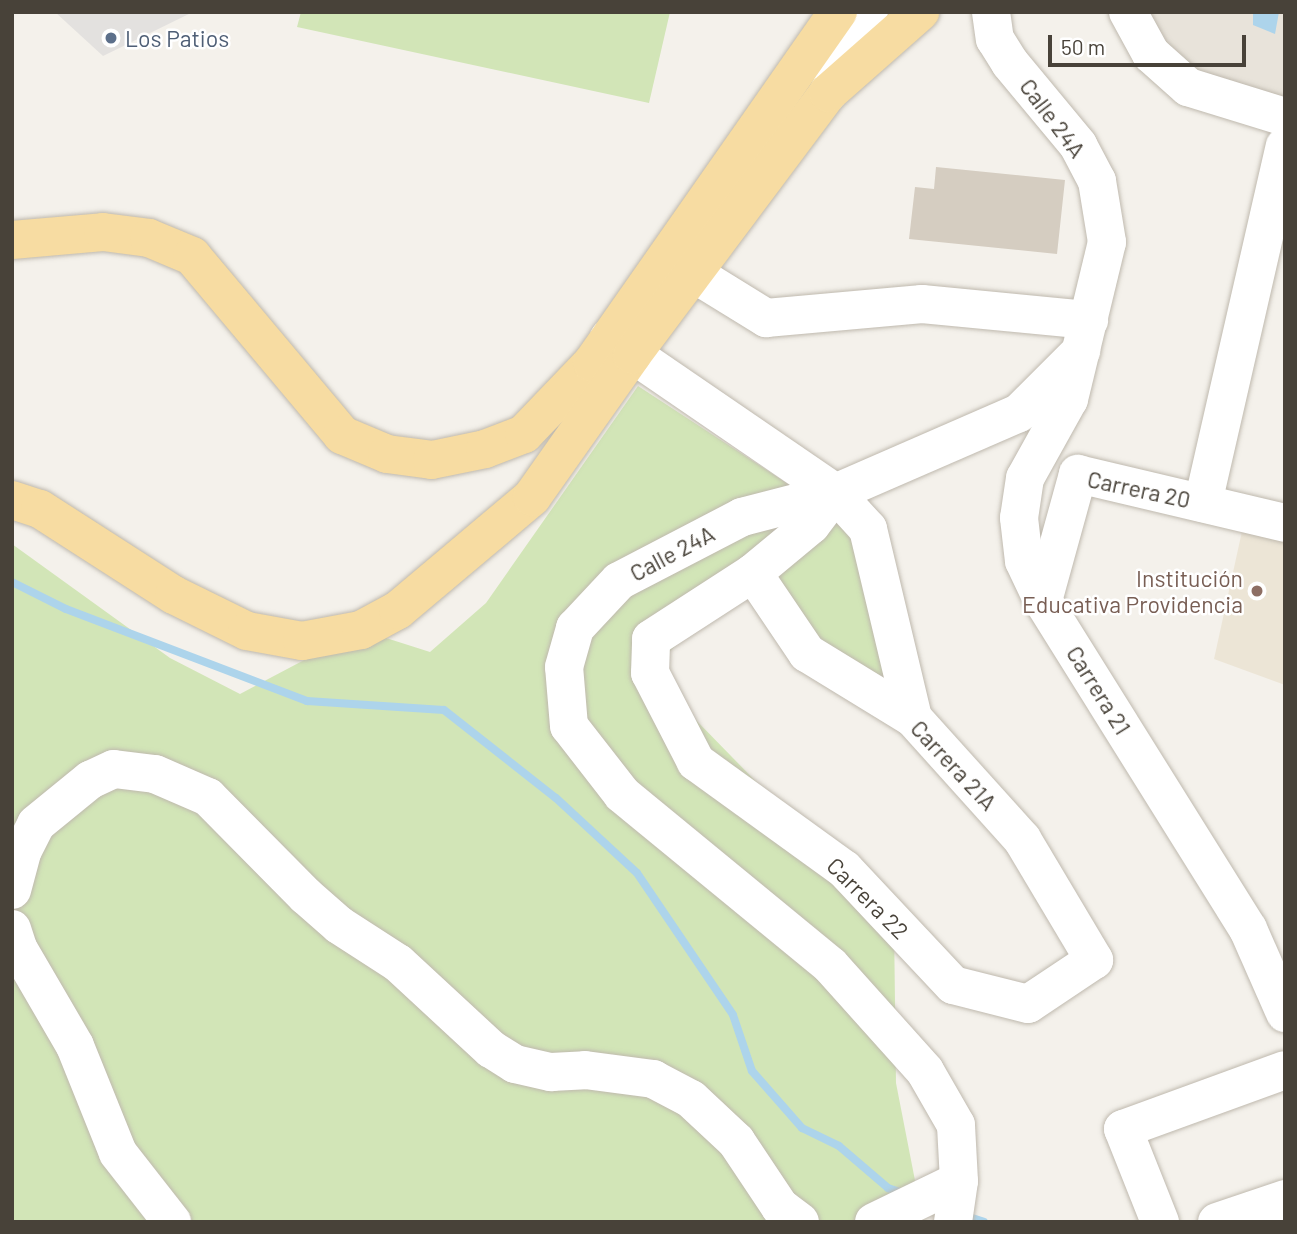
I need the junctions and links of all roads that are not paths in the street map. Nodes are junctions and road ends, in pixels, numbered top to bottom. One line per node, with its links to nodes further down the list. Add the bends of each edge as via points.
1 (838, 12): 9 (main road)
2 (869, 12): 6 (street)
3 (920, 12): 6 (main road)
4 (991, 12): 12 (street, Calle 24A, via 995,39 1010,63 1078,145 1097,181 1107,242)
5 (1128, 12): 7 (street, via 1151,54 1188,87)
6 (828, 93): 11 (main road)
7 (1285, 117)
8 (1285, 146): 16 (street)
9 (705, 198): 11 (street, via 692,249); 13 (main road)
10 (12, 240): 13 (main road, via 103,232 149,237 192,256 326,421 342,435 387,454 432,460 485,449 524,434)
11 (693, 274): 12 (street, via 766,318 922,304); 13 (main road)
12 (1085, 335): 14 (street, Calle 24A, via 1019,413); 19 (street, Carrera 21, via 1069,398 1025,478 1019,517 1024,561)
13 (620, 346): 14 (street); 15 (main road, via 532,497 398,610 361,631 302,641 247,632 174,595 40,509)
14 (835, 493): 18 (street, via 811,525); 20 (street, via 868,529); 26 (street, Calle 24A, via 742,517 619,581 575,628 564,667 565,706 569,726 622,794 830,965 925,1071 956,1125)
15 (12, 500)
16 (1203, 503): 17 (street, Carrera 20); 19 (street, Carrera 20, via 1078,474)
17 (1285, 523)
18 (753, 573): 20 (street, Carrera 21A, via 807,653); 23 (street, Carrera 22, via 651,639 650,673 696,762 844,869 953,985 1028,1004)
19 (1044, 601): 24 (street, Carrera 21, via 1248,929)
20 (913, 718): 23 (street, Carrera 21A, via 1022,839)
21 (12, 890): 29 (street, via 22,852 36,824 90,780 114,769 155,774 208,797 314,904 398,963 491,1049 515,1064 551,1072 585,1070 653,1079 691,1099 736,1141 780,1207)
22 (12, 929): 28 (street, via 75,1046 118,1153)
23 (1094, 960)
24 (1285, 1013)
25 (1285, 1070): 32 (street, via 1123,1129)
26 (960, 1181): 30 (street); 31 (street, Calle 24A)
27 (1285, 1199): 33 (street)
28 (172, 1222)
29 (800, 1222)
30 (874, 1222)
31 (953, 1222)
32 (1160, 1222)
33 (1217, 1222)

